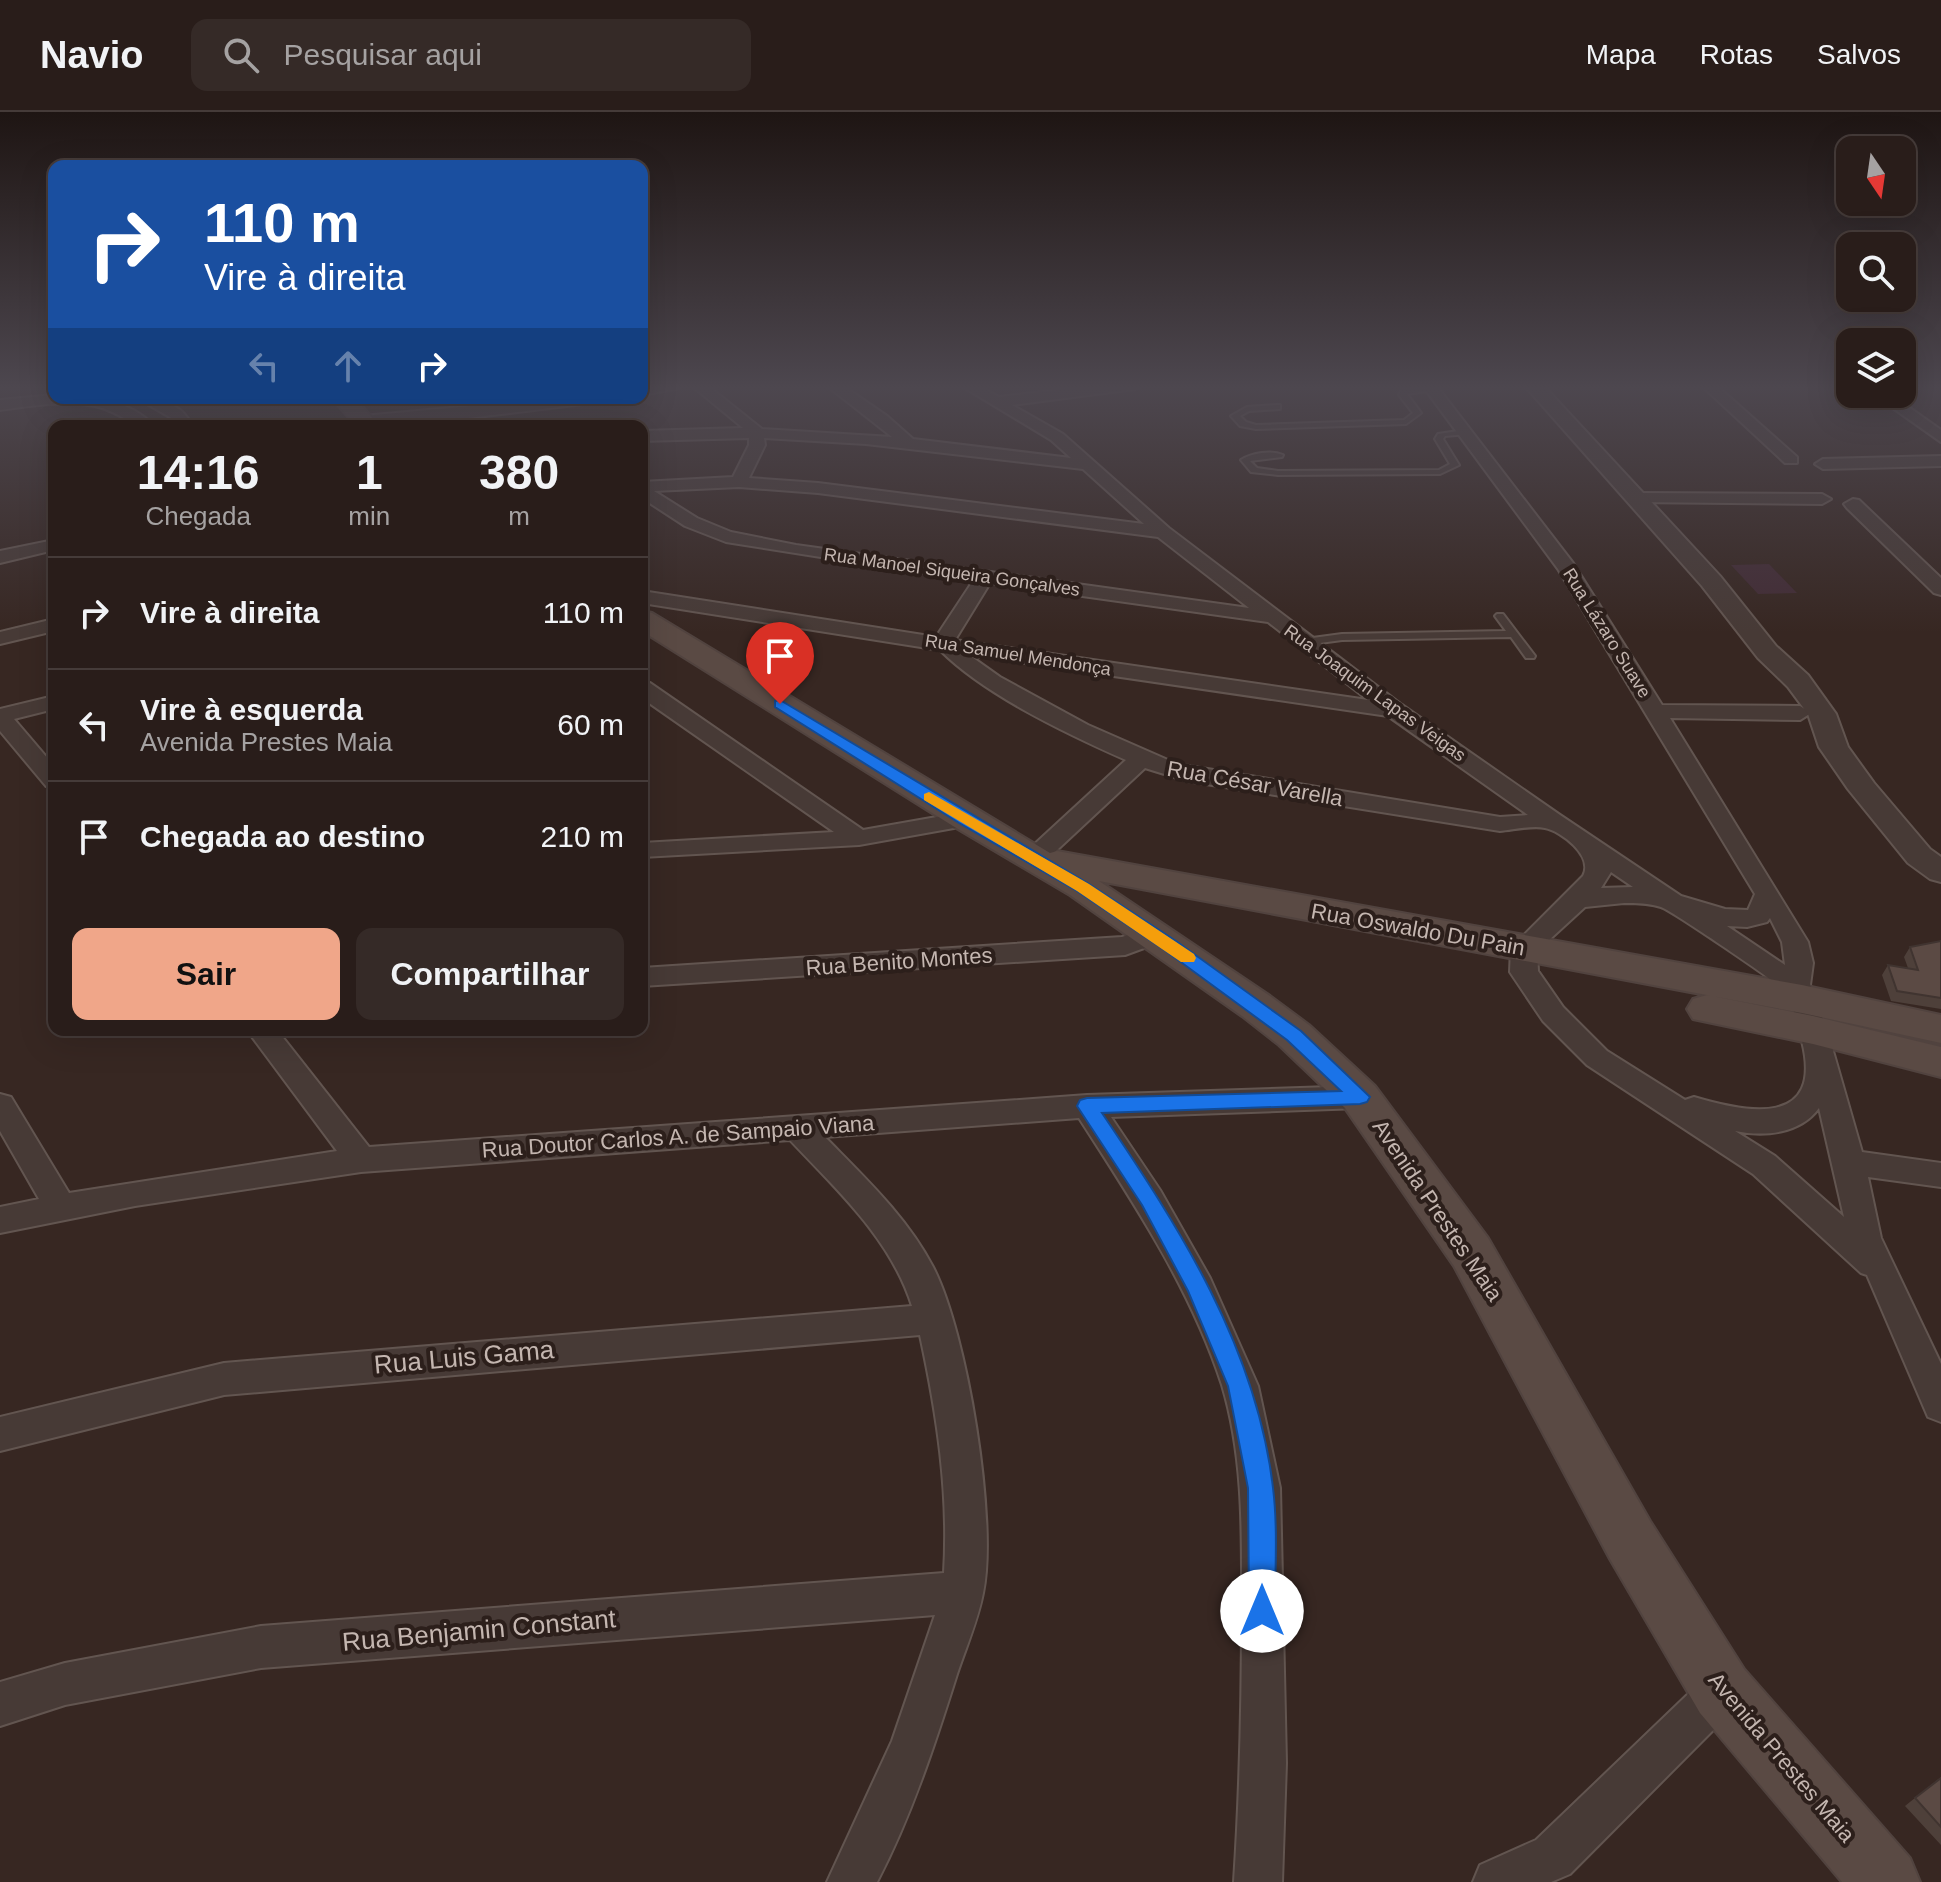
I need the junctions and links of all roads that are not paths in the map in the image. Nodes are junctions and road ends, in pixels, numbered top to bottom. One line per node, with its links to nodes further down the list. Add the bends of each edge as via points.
1 (746, 468): 10 (street)
2 (1093, 468): 14 (street, Rua Joaquim Lapas Veigas)
3 (1252, 468): 4 (lane, via 1278,473 1440,472)
4 (1449, 468)
5 (1492, 468): 35 (street, Rua Lázaro Suave, via 1566,567)
6 (1609, 468): 13 (street)
7 (1803, 468): 9 (street)
8 (1892, 468): 9 (street)
9 (1815, 478): 13 (street); 15 (street); 15 (street, via 1855,501)
10 (739, 482): 11 (street); 14 (street)
11 (648, 489)
12 (648, 493): 18 (street, Rua Manoel Siqueira Gonçalves, via 691,522 726,537)
13 (1637, 498): 36 (street, via 1767,652 1774,681)
14 (1163, 532): 23 (street, Rua Joaquim Lapas Veigas)
15 (1886, 539): 19 (street)
16 (48, 546): 17 (street)
17 (0, 557)
18 (986, 575): 23 (street, Rua Manoel Siqueira Gonçalves); 30 (street)
19 (1941, 589)
20 (648, 598): 30 (street, Rua Samuel Mendonça)
21 (48, 609): 24 (street)
22 (1500, 616): 27 (lane)
23 (1273, 618): 29 (street, Rua Joaquim Lapas Veigas)
24 (0, 620)
25 (648, 623): 40 (main road, Avenida Prestes Maia)
26 (48, 626): 28 (street)
27 (1515, 634): 29 (lane); 31 (lane)
28 (0, 638)
29 (1305, 642): 34 (street, Rua Joaquim Lapas Veigas)
30 (943, 643): 34 (street, Rua Samuel Mendonça); 38 (street, Rua César Varella, via 984,677)
31 (1530, 656)
32 (648, 692): 42 (street)
33 (48, 704): 37 (street)
34 (1394, 710): 41 (street, Rua Joaquim Lapas Veigas)
35 (1655, 711): 36 (street); 48 (street, Rua Lázaro Suave)
36 (1811, 714): 46 (street, via 1863,789 1919,856)
37 (0, 716): 39 (street)
38 (1141, 759): 41 (street, Rua César Varella, via 1187,774 1500,824); 45 (street)
39 (48, 774)
40 (965, 819): 42 (street); 45 (main road, Avenida Prestes Maia)
41 (1551, 820): 43 (street, Rua Joaquim Lapas Veigas)
42 (859, 838): 44 (street)
43 (1592, 847): 49 (street, via 1598,873); 50 (street, Rua Joaquim Lapas Veigas)
44 (648, 850)
45 (1034, 858): 47 (main road, Avenida Prestes Maia); 52 (main road, Rua Oswaldo Du Pain)
46 (1941, 872)
47 (1083, 887): 51 (main road, Avenida Prestes Maia); 52 (main road, Rua Oswaldo Du Pain)
48 (1767, 895): 50 (street, via 1758,916 1741,921); 54 (street, Rua Lázaro Suave, via 1795,942)
49 (1575, 901): 50 (street, via 1606,893); 52 (street)
50 (1674, 902): 54 (street, Rua Joaquim Lapas Veigas)
51 (1154, 935): 53 (street, Rua Benito Montes, via 1125,946); 59 (main road, Avenida Prestes Maia, via 1294,1035)
52 (1524, 960): 54 (main road, Rua Oswaldo Du Pain); 58 (street, via 1553,1014 1597,1058)
53 (648, 977)
54 (1808, 1020): 55 (main road); 57 (main road); 58 (street, via 1813,1094 1783,1120 1739,1122); 64 (street, Rua Lázaro Suave)
55 (1941, 1029)
56 (266, 1036): 63 (street)
57 (1941, 1062)
58 (1655, 1095): 68 (street, via 1764,1165)
59 (1360, 1097): 61 (street, Rua Doutor Carlos A. de Sampaio Viana); 73 (main road, Avenida Prestes Maia, via 1477,1263 1630,1540)
60 (0, 1105): 66 (street)
61 (1087, 1106): 62 (street, Rua Doutor Carlos A. de Sampaio Viana); 76 (street, via 1184,1263 1240,1386 1261,1488 1264,1763)
62 (797, 1127): 63 (street, Rua Doutor Carlos A. de Sampaio Viana); 69 (street, via 882,1218 919,1273)
63 (361, 1160): 66 (street, Rua Doutor Carlos A. de Sampaio Viana)
64 (1849, 1162): 65 (street); 68 (street, Rua Lázaro Suave, via 1865,1239)
65 (1941, 1175)
66 (60, 1206): 67 (street, Rua Doutor Carlos A. de Sampaio Viana)
67 (0, 1220)
68 (1883, 1272): 70 (street, Rua Lázaro Suave)
69 (934, 1319): 71 (street, Rua Luis Gama, via 224,1379); 72 (street, via 956,1418 967,1522)
70 (1941, 1405)
71 (0, 1434)
72 (963, 1592): 74 (street, Rua Benjamin Constant, via 261,1647 65,1684); 75 (street, via 913,1744)
73 (1722, 1691): 77 (street, via 1553,1857); 78 (main road, Avenida Prestes Maia)
74 (0, 1704)
75 (851, 1882)
76 (1258, 1882)
77 (1497, 1882)
78 (1886, 1882)

